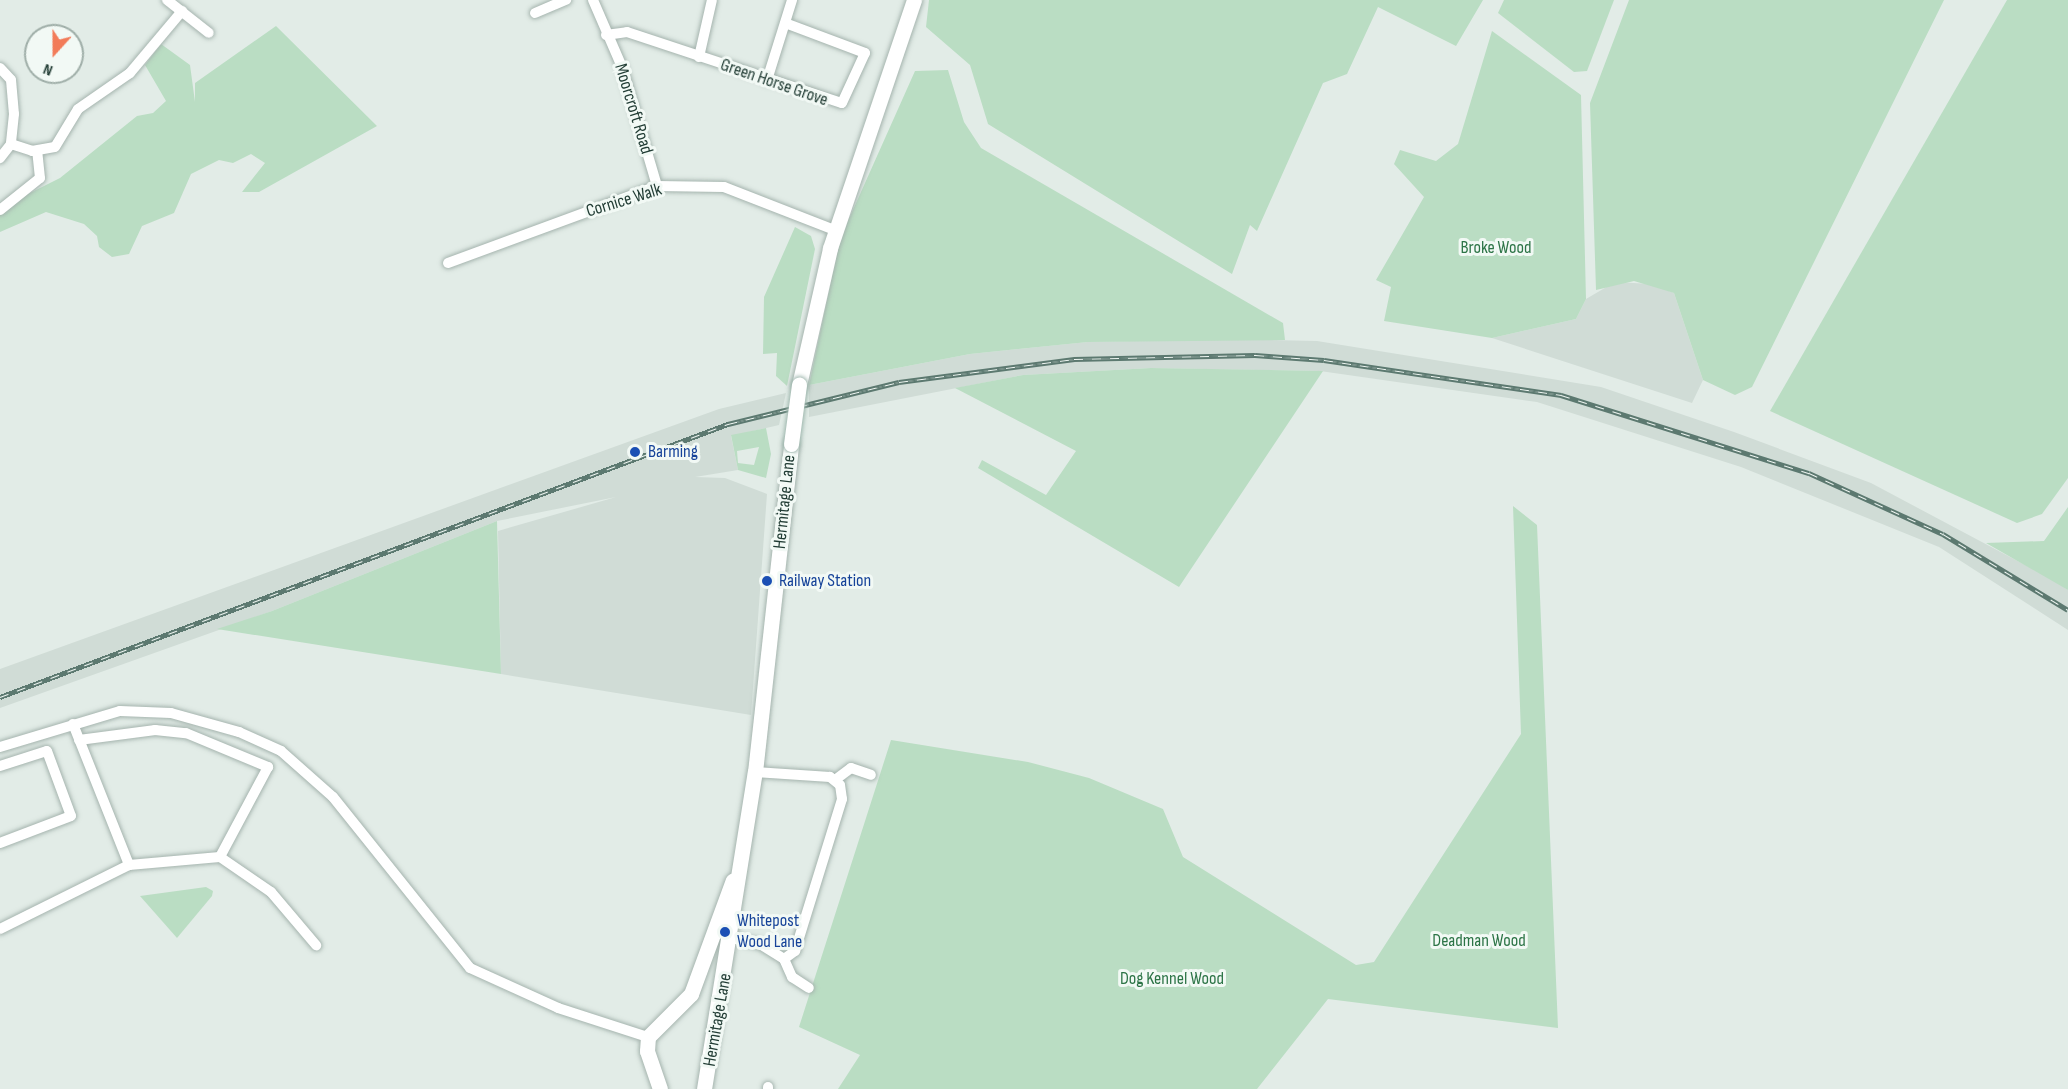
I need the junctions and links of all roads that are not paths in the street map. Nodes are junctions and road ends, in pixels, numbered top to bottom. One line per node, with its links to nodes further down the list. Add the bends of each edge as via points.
1 (166, 0): 7 (street)
2 (566, 0): 8 (street)
3 (593, 0): 11 (street, Moorcroft Road)
4 (712, 0): 12 (street)
5 (792, 0): 9 (street)
6 (914, 0): 20 (main road, Hermitage Lane)
7 (182, 11): 10 (street); 16 (street, via 130,73 78,109 63,140)
8 (534, 13)
9 (784, 23): 14 (street); 14 (street, Green Horse Grove, via 865,53 842,103)
10 (209, 33)
11 (606, 35): 12 (street, Green Horse Grove, via 627,32); 18 (street, Moorcroft Road, via 622,67)
12 (699, 57): 14 (street, Green Horse Grove)
13 (0, 68): 15 (street, via 12,91)
14 (767, 80)
15 (11, 144): 16 (street); 17 (street)
16 (37, 151): 19 (street, via 40,178)
17 (0, 158)
18 (657, 186): 20 (street, Cornice Walk, via 724,187); 21 (street, Cornice Walk)
19 (0, 210)
20 (837, 231): 26 (main road, Hermitage Lane, bridge, via 799,385)
21 (448, 263)
22 (72, 724): 23 (street); 24 (street); 38 (street, via 120,711 171,713 239,732 281,751 333,797 470,968 558,1008)
23 (79, 740): 31 (street, via 155,730 186,733 268,766); 32 (street)
24 (0, 747)
25 (0, 766): 29 (street, via 47,751 71,816)
26 (755, 772): 28 (street); 30 (main road, Hermitage Lane)
27 (871, 775): 28 (street, via 850,768)
28 (835, 780): 36 (street, via 842,799 797,948)
29 (0, 843)
30 (745, 845): 34 (main road, Hermitage Lane); 38 (main road, via 691,994)
31 (220, 857): 32 (street); 35 (street, via 271,892)
32 (129, 866): 33 (street)
33 (0, 929)
34 (732, 938): 36 (street, via 760,944); 40 (main road, Hermitage Lane)
35 (316, 945)
36 (784, 959): 37 (street, via 788,981)
37 (809, 988)
38 (648, 1037): 39 (main road, via 647,1051)
39 (660, 1089)
40 (704, 1089)

